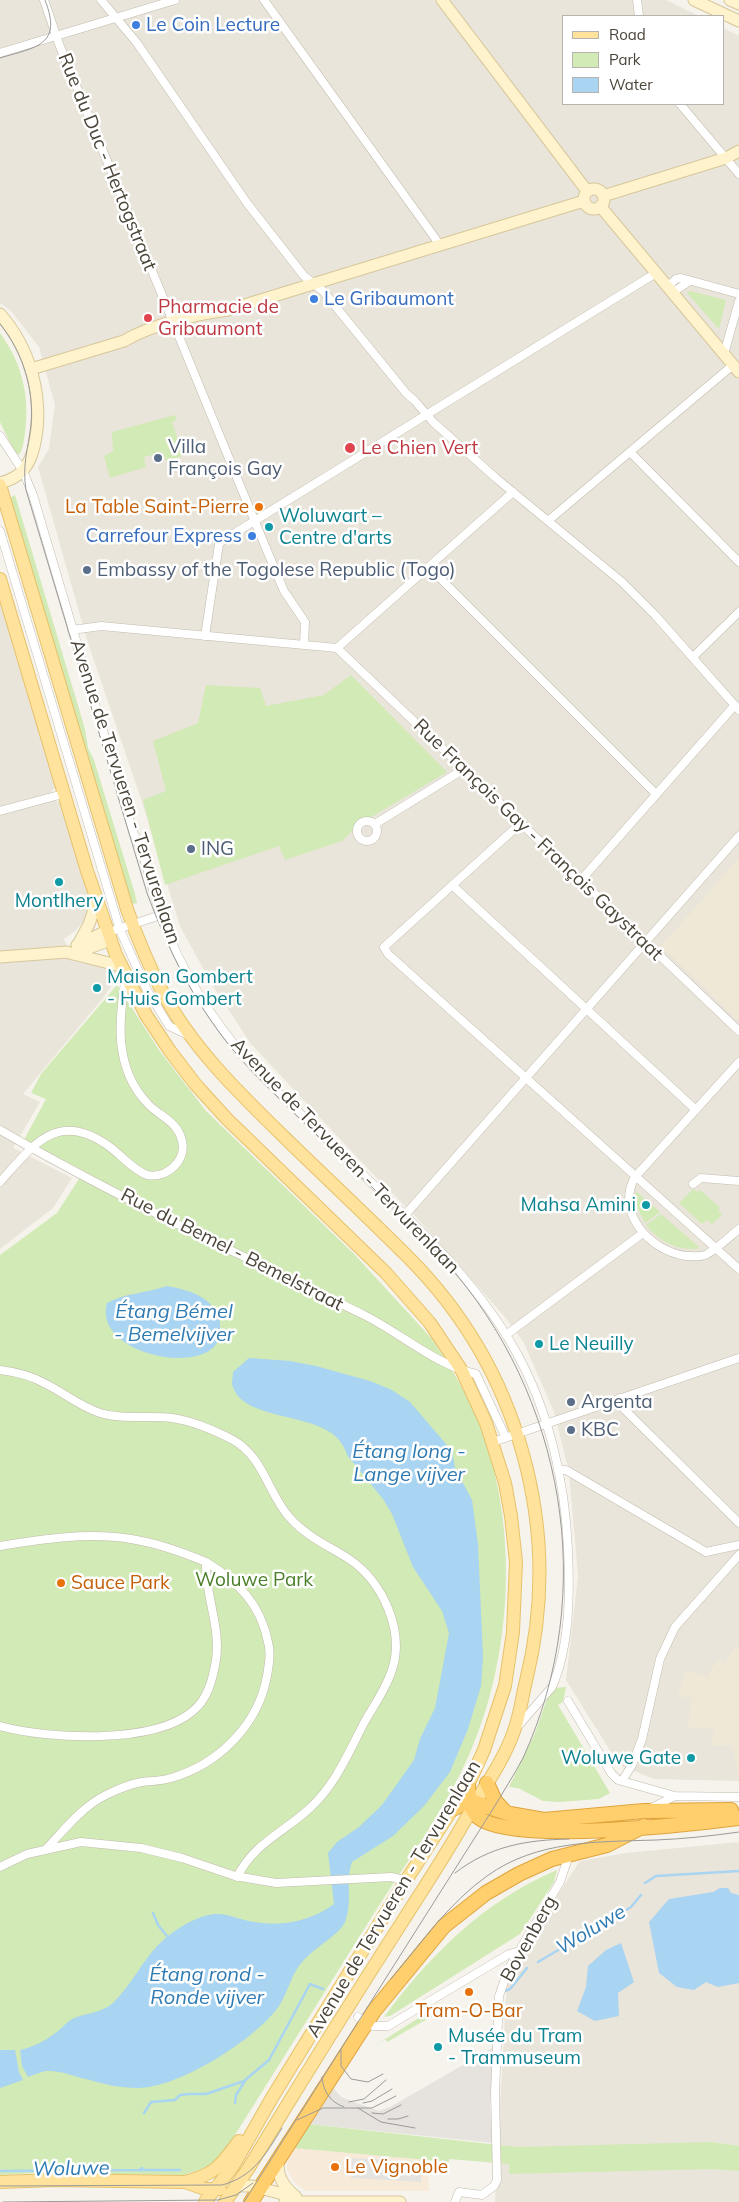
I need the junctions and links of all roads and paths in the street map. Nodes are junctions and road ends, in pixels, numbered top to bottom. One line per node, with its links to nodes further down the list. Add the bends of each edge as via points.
1 (44, 0): 13 (street, Rue du Duc - Hertogstraat)
2 (101, 0): 11 (street)
3 (175, 0): 11 (street)
4 (264, 0): 21 (street)
5 (442, 0): 19 (street)
6 (637, 0): 10 (street)
7 (696, 0): 12 (street)
8 (730, 0): 9 (street)
9 (739, 4)
10 (639, 15)
11 (116, 18): 13 (street); 23 (street, via 137,43 247,203)
12 (739, 21)
13 (56, 36): 14 (street); 28 (street, Rue du Duc - Hertogstraat)
14 (0, 53)
15 (681, 105): 17 (street)
16 (739, 151): 17 (street)
17 (726, 158): 18 (street); 20 (street)
18 (739, 174)
19 (586, 196): 20 (street, via 590,207); 20 (street, via 596,189); 21 (street)
20 (602, 201): 22 (street)
21 (440, 245): 23 (street)
22 (656, 272): 24 (street); 32 (street)
23 (313, 284): 28 (street, via 228,310 210,312); 32 (street, via 323,291)
24 (670, 289): 25 (street, via 690,280); 29 (street)
25 (739, 294)
26 (739, 301): 29 (street)
27 (0, 314): 31 (street, via 15,333)
28 (175, 326): 31 (street); 39 (street)
29 (724, 354): 30 (street)
30 (736, 368): 34 (street)
31 (31, 369): 35 (street, via 38,401 38,420 32,452)
32 (427, 415): 37 (street); 39 (street)
33 (0, 436): 35 (street, Avenue de Tervueren - Tervurenlaan)
34 (630, 452): 38 (street); 41 (street)
35 (23, 471): 36 (street, via 13,480); 45 (street, Avenue de Tervueren - Tervurenlaan)
36 (0, 484): 64 (main road, Avenue de Tervueren - Tervurenlaan)
37 (513, 492): 38 (street); 42 (street)
38 (549, 520): 49 (street, via 622,582)
39 (255, 522): 46 (street, via 219,544); 47 (street, via 284,591 305,622)
40 (0, 531): 59 (street, Avenue de Tervueren - Tervurenlaan)
41 (739, 562)
42 (429, 567): 48 (street); 53 (street)
43 (0, 579): 52 (main road, Avenue de Tervueren - Tervurenlaan)
44 (739, 612): 49 (street)
45 (72, 630): 46 (street, via 101,626); 63 (street, Avenue de Tervueren - Tervurenlaan)
46 (205, 636): 47 (street)
47 (304, 645): 48 (street)
48 (337, 648): 51 (street, Rue François Gay - François Gaystraat)
49 (693, 657): 50 (street)
50 (737, 707): 53 (street)
51 (464, 769): 55 (street, Rue François Gay - François Gaystraat); 56 (street)
52 (63, 794): 54 (street); 58 (main road, Avenue de Tervueren - Tervurenlaan)
53 (656, 794): 60 (street)
54 (0, 811)
55 (521, 823): 60 (street, Rue François Gay - François Gaystraat); 61 (street)
56 (375, 824)
57 (739, 836): 66 (street)
58 (78, 843): 59 (street, Avenue de Tervueren - Tervurenlaan); 62 (main road, Avenue de Tervueren - Tervurenlaan)
59 (100, 864): 65 (street, Avenue de Tervueren - Tervurenlaan)
60 (581, 880): 66 (street, Rue François Gay - François Gaystraat)
61 (452, 885): 70 (street); 74 (street, via 384,947)
62 (97, 901): 65 (main road, Avenue de Tervueren - Tervurenlaan); 67 (street)
63 (161, 915): 64 (street); 82 (street, Avenue de Tervueren - Tervurenlaan, via 187,976 239,1051)
64 (133, 925): 65 (street); 72 (main road, Avenue de Tervueren - Tervurenlaan, via 163,993)
65 (112, 934): 67 (street); 69 (main road, Avenue de Tervueren - Tervurenlaan); 72 (street, Avenue de Tervueren - Tervurenlaan, via 169,1026)
66 (646, 942): 70 (street); 71 (street, Rue François Gay - François Gaystraat)
67 (75, 947): 68 (street); 69 (street)
68 (0, 957)
69 (124, 972): 77 (street, via 120,1036 126,1069 140,1094 172,1123 180,1135 182,1150 177,1163 165,1173 147,1175 104,1143 72,1130 53,1133); 90 (main road, Avenue de Tervueren - Tervurenlaan, via 165,1044 196,1085 405,1293)
70 (588, 1008): 74 (street); 75 (street)
71 (739, 1031)
72 (192, 1037): 93 (main road, Avenue de Tervueren - Tervurenlaan, via 238,1092 432,1282 450,1305 482,1354 504,1396)
73 (739, 1062): 75 (street)
74 (527, 1078): 78 (street); 82 (street)
75 (696, 1110): 78 (street)
76 (0, 1130): 77 (street, Rue du Bemel - Bemelstraat)
77 (31, 1148): 80 (street); 90 (street, Rue du Bemel - Bemelstraat, via 383,1325 437,1360)
78 (635, 1177): 84 (street, via 628,1196 634,1219); 85 (street)
79 (739, 1181): 81 (street, via 701,1178)
80 (0, 1182)
81 (693, 1184)
82 (405, 1215): 87 (street, Avenue de Tervueren - Tervurenlaan, via 456,1267)
83 (739, 1229): 85 (street)
84 (643, 1233): 85 (street, via 658,1246 677,1254 706,1255); 87 (street)
85 (715, 1247): 86 (street)
86 (739, 1269)
87 (506, 1335): 92 (street, Avenue de Tervueren - Tervurenlaan, via 528,1374)
88 (739, 1358): 91 (street)
89 (0, 1370): 118 (street, via 36,1378 97,1412 131,1418 174,1419 237,1442 255,1459 276,1501 289,1518 314,1540 364,1570 389,1612 397,1652 393,1669 348,1756 328,1789 311,1808 254,1850)
90 (462, 1371): 93 (main road, Avenue de Tervueren - Tervurenlaan)
91 (620, 1398): 92 (street); 95 (street, via 625,1410)
92 (546, 1423): 93 (street); 94 (street, Avenue de Tervueren - Tervurenlaan)
93 (505, 1438): 102 (main road, Avenue de Tervueren - Tervurenlaan, via 524,1454 536,1518 540,1580 533,1656); 105 (main road, Avenue de Tervueren - Tervurenlaan, via 505,1483 516,1562 516,1599 505,1686 484,1750)
94 (558, 1470): 96 (street, via 563,1469 706,1552); 102 (street, Avenue de Tervueren - Tervurenlaan, via 569,1568 562,1651 552,1687)
95 (739, 1523)
96 (739, 1545)
97 (0, 1546): 99 (street, via 71,1537 131,1539 174,1549)
98 (739, 1555): 103 (street, via 675,1627 660,1659 642,1739)
99 (206, 1562): 101 (street, via 217,1635 216,1658 207,1693 194,1711 177,1722 150,1730 94,1737 23,1732); 115 (street, via 227,1574 249,1596 261,1616 270,1648 264,1689 257,1708 243,1731 194,1770 170,1779 139,1783 105,1796)
100 (568, 1701): 103 (street, via 611,1774)
101 (0, 1726)
102 (514, 1731): 104 (main road, Avenue de Tervueren - Tervurenlaan)
103 (622, 1781): 106 (street)
104 (487, 1783): 108 (main road, Avenue de Tervueren - Tervurenlaan); 111 (highway)
105 (468, 1785): 108 (highway); 110 (main road, Avenue de Tervueren - Tervurenlaan)
106 (675, 1796): 107 (street); 112 (street)
107 (739, 1797)
108 (472, 1804): 110 (highway); 111 (highway); 114 (highway, via 485,1821 530,1831); 126 (main road, Avenue de Tervueren - Tervurenlaan)
109 (739, 1809): 112 (highway)
110 (450, 1810): 122 (main road, Avenue de Tervueren - Tervurenlaan)
111 (505, 1812): 112 (highway, via 544,1820)
112 (644, 1812)
113 (739, 1818): 114 (highway)
114 (644, 1826): 116 (highway, Avenue de Tervueren - Tervurenlaan, via 607,1845)
115 (47, 1848): 117 (street); 118 (street, via 80,1842 142,1848)
116 (570, 1854): 120 (street, Bovenberg, via 560,1882); 121 (highway, Avenue de Tervueren - Tervurenlaan, via 535,1866 491,1890 456,1915)
117 (0, 1867)
118 (237, 1877): 119 (street, via 276,1883 351,1878)
119 (400, 1879)
120 (520, 1950): 121 (street, via 388,2026 381,2028); 136 (street, Bovenberg, via 508,1970 499,1996 494,2092 497,2180 482,2195 459,2192)
121 (362, 2020): 123 (highway, Avenue de Tervueren - Tervurenlaan)
122 (256, 2126): 125 (main road, via 238,2142 223,2164); 128 (main road, Avenue de Tervueren - Tervurenlaan, via 234,2166)
123 (278, 2160): 127 (highway, Avenue de Tervueren - Tervurenlaan); 129 (street, via 282,2182)
124 (0, 2182): 125 (main road)
125 (185, 2182): 128 (main road)
126 (235, 2186): 127 (street); 128 (main road); 132 (main road, Avenue de Tervueren - Tervurenlaan)
127 (260, 2188): 129 (street); 133 (highway, Avenue de Tervueren - Tervurenlaan)
128 (214, 2190): 131 (main road, Avenue de Tervueren - Tervurenlaan)
129 (298, 2198): 130 (street)
130 (311, 2201): 134 (street); 135 (street)
131 (205, 2202)
132 (225, 2202)
133 (251, 2202)
134 (285, 2202)
135 (400, 2202)
136 (455, 2202)

